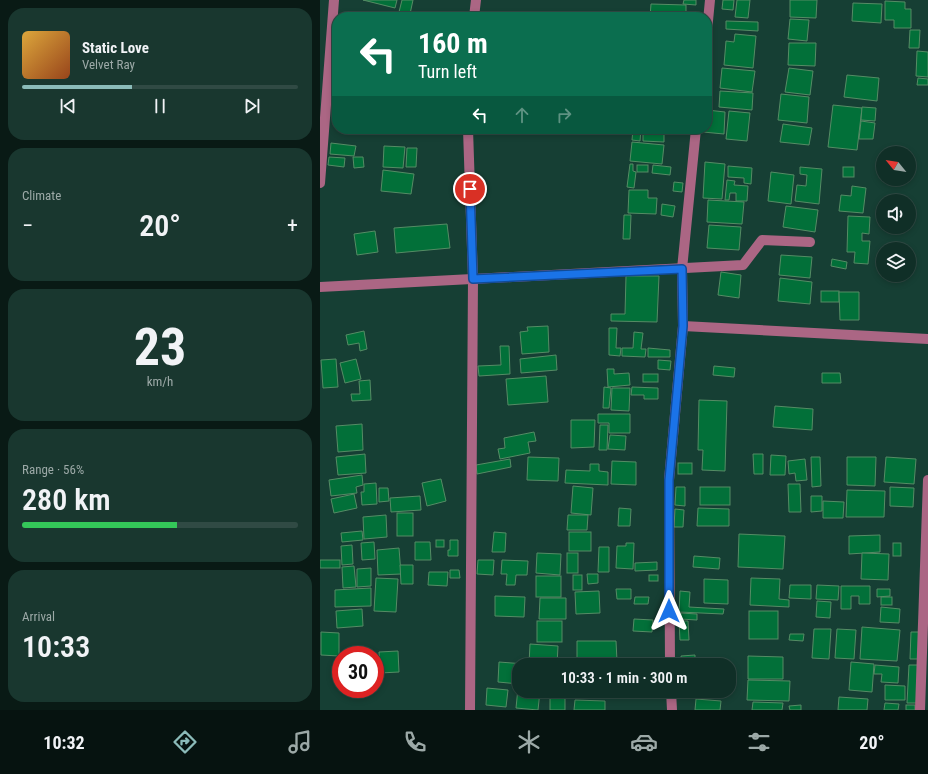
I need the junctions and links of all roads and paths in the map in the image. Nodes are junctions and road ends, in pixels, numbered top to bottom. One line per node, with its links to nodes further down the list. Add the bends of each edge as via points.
1 (334, 0): 4 (street)
2 (476, 0): 5 (street)
3 (710, 0): 6 (street)
4 (333, 12)
5 (475, 12)
6 (709, 12)
7 (332, 26): 10 (street)
8 (468, 134): 13 (street)
9 (696, 134): 12 (street)
10 (320, 183)
11 (810, 242): 12 (street, via 762,240 743,265)
12 (682, 269): 13 (street); 15 (street)
13 (473, 279): 14 (street); 21 (street)
14 (320, 287)
15 (683, 326): 16 (street); 19 (street, via 669,480)
16 (928, 339)
17 (928, 480): 18 (street)
18 (926, 607): 23 (street)
19 (670, 658)
20 (671, 698): 22 (street)
21 (470, 710)
22 (672, 710)
23 (920, 710)

